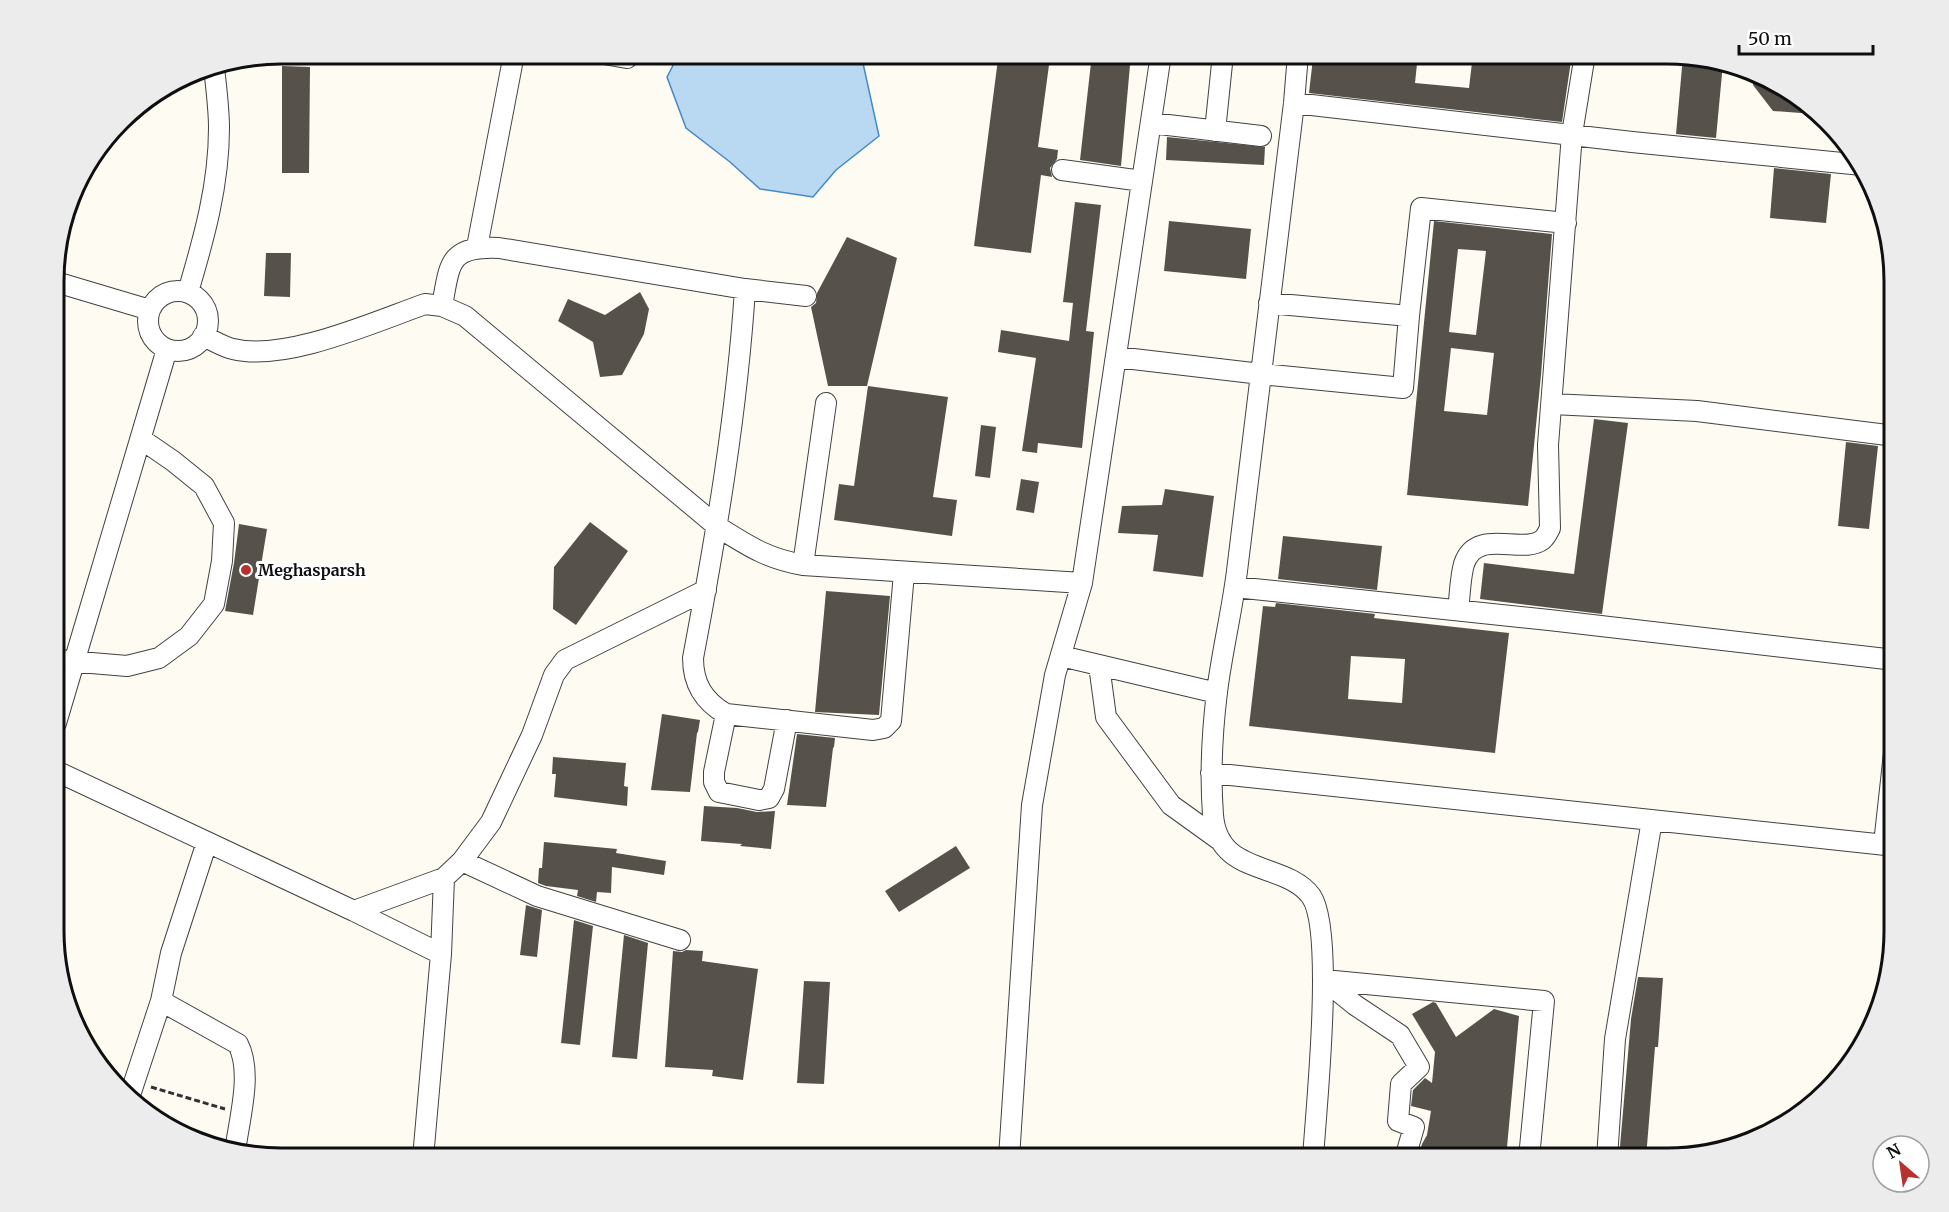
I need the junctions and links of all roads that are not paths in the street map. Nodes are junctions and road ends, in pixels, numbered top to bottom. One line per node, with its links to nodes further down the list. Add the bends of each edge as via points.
1 (512, 64): 16 (lane)
2 (1160, 64): 8 (lane)
3 (1222, 64): 9 (lane)
4 (1297, 64): 7 (lane)
5 (1583, 64): 10 (lane)
6 (215, 75): 19 (lane, via 219,126 215,190)
7 (1294, 103): 10 (lane); 21 (lane)
8 (1151, 123): 9 (lane); 14 (lane)
9 (1215, 130): 11 (lane)
10 (1572, 134): 12 (lane); 15 (lane)
11 (1261, 136)
12 (1850, 164)
13 (1062, 170): 14 (lane)
14 (1142, 181): 27 (lane)
15 (1566, 223): 24 (lane, via 1421,208); 30 (lane)
16 (477, 247): 18 (lane); 22 (lane, via 462,252 450,264)
17 (64, 284): 23 (lane)
18 (746, 289): 20 (lane); 33 (lane)
19 (188, 292): 23 (lane, via 165,294); 25 (lane, via 205,308 208,319)
20 (806, 296)
21 (1269, 303): 24 (lane); 28 (lane)
22 (442, 306): 25 (lane, via 425,304 309,345 281,350 233,349); 33 (lane, via 465,316)
23 (150, 310): 26 (lane, via 151,333)
24 (1409, 316): 28 (lane, via 1403,388)
25 (203, 336): 26 (lane, via 185,350)
26 (167, 349): 32 (lane)
27 (1116, 357): 28 (lane); 36 (lane)
28 (1261, 374): 37 (lane)
29 (826, 403): 34 (lane)
30 (1552, 404): 31 (lane, via 1697,411); 39 (lane, via 1548,445 1550,528 1545,538 1536,543 1486,544 1471,551 1464,564)
31 (1884, 435)
32 (141, 439): 42 (lane); 42 (lane, via 204,486 224,523 214,604 189,636 159,658 127,666)
33 (718, 527): 34 (lane, via 761,554); 38 (lane)
34 (803, 566): 35 (lane)
35 (904, 573): 36 (lane); 46 (lane, via 891,721 884,728 873,730)
36 (1082, 583): 40 (lane)
37 (1235, 587): 39 (lane); 44 (lane)
38 (706, 590): 45 (lane, via 693,673 707,700); 53 (lane, via 565,660 554,675 532,735 490,822)
39 (1458, 610): 41 (lane)
40 (1061, 656): 43 (lane); 63 (lane, via 1032,805)
41 (1884, 659)
42 (65, 660)
43 (1099, 665): 44 (lane); 50 (lane, via 1106,717 1171,805)
44 (1217, 693): 47 (lane)
45 (726, 714): 46 (lane); 46 (lane, via 714,782 719,792 759,800 768,798 774,789)
46 (787, 720)
47 (1211, 773): 49 (lane); 50 (lane, via 1213,820)
48 (64, 775): 51 (lane)
49 (1652, 820): 52 (lane); 67 (lane, via 1615,1040)
50 (1221, 841): 58 (lane, via 1240,861 1294,883 1310,895 1317,909)
51 (207, 842): 55 (lane); 59 (lane, via 171,953)
52 (1884, 844)
53 (462, 861): 54 (lane); 56 (lane, via 537,896)
54 (444, 878): 55 (lane); 57 (lane)
55 (354, 911): 57 (lane)
56 (680, 940)
57 (441, 954): 62 (lane)
58 (1324, 980): 64 (lane); 65 (lane, via 1400,1035 1419,1067 1401,1084 1398,1121 1414,1127); 66 (lane, via 1544,1001)
59 (161, 1001): 60 (lane); 61 (lane, via 238,1044 246,1071)
60 (133, 1089)
61 (236, 1142)
62 (424, 1148)
63 (1010, 1148)
64 (1314, 1148)
65 (1408, 1148)
66 (1530, 1148)
67 (1608, 1148)

